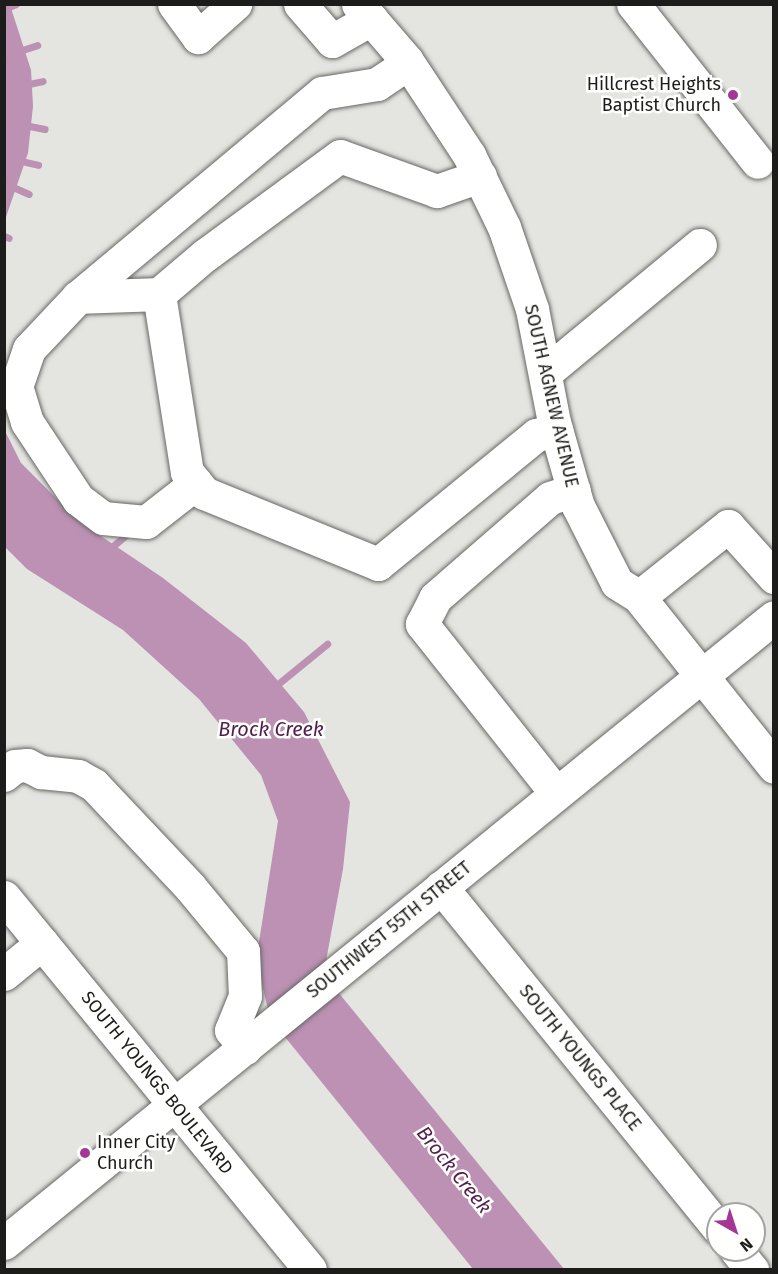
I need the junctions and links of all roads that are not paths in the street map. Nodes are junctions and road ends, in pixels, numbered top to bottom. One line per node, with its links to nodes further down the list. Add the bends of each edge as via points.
1 (174, 4): 2 (street, via 198,37)
2 (236, 4)
3 (300, 4): 5 (street, via 332,41)
4 (633, 4): 7 (street)
5 (364, 12): 6 (street, SOUTH AGNEW AVENUE)
6 (408, 63): 8 (street, SOUTH AGNEW AVENUE); 11 (street, via 377,84 322,93)
7 (758, 162)
8 (480, 176): 10 (street, via 437,190 340,156 205,255); 12 (street, SOUTH AGNEW AVENUE, via 504,227 532,309)
9 (700, 245): 12 (street)
10 (159, 294): 11 (street); 14 (street, via 187,472)
11 (78, 297): 14 (street, via 29,349 16,387 40,448 78,499 103,518 146,522)
12 (545, 373): 13 (street, SOUTH AGNEW AVENUE)
13 (556, 430): 14 (street, via 536,435 378,564 204,493); 15 (street, SOUTH AGNEW AVENUE)
14 (196, 483)
15 (574, 490): 17 (street, SOUTH AGNEW AVENUE, via 616,583); 22 (street, via 550,498 435,598 422,624)
16 (774, 577): 17 (street, via 728,525)
17 (639, 597): 19 (street, SOUTH AGNEW AVENUE)
18 (774, 618): 19 (street, SOUTHWEST 55TH STREET)
19 (699, 677): 20 (street, SOUTH AGNEW AVENUE); 22 (street, SOUTHWEST 55TH STREET)
20 (774, 767)
21 (4, 775): 26 (street, via 15,766 27,765 41,772 78,776 94,785 190,888 243,951 245,996 231,1030)
22 (556, 793): 23 (street, SOUTHWEST 55TH STREET)
23 (441, 887): 26 (street, SOUTHWEST 55TH STREET); 28 (street, SOUTH YOUNGS PLACE)
24 (4, 897): 25 (street, SOUTH YOUNGS BOULEVARD)
25 (18, 956): 27 (street, SOUTH YOUNGS BOULEVARD)
26 (246, 1048): 27 (street, SOUTHWEST 55TH STREET)
27 (175, 1105): 29 (street, SOUTHWEST 55TH STREET); 30 (street, SOUTH YOUNGS BOULEVARD)
28 (706, 1213)
29 (4, 1243)
30 (310, 1269)

